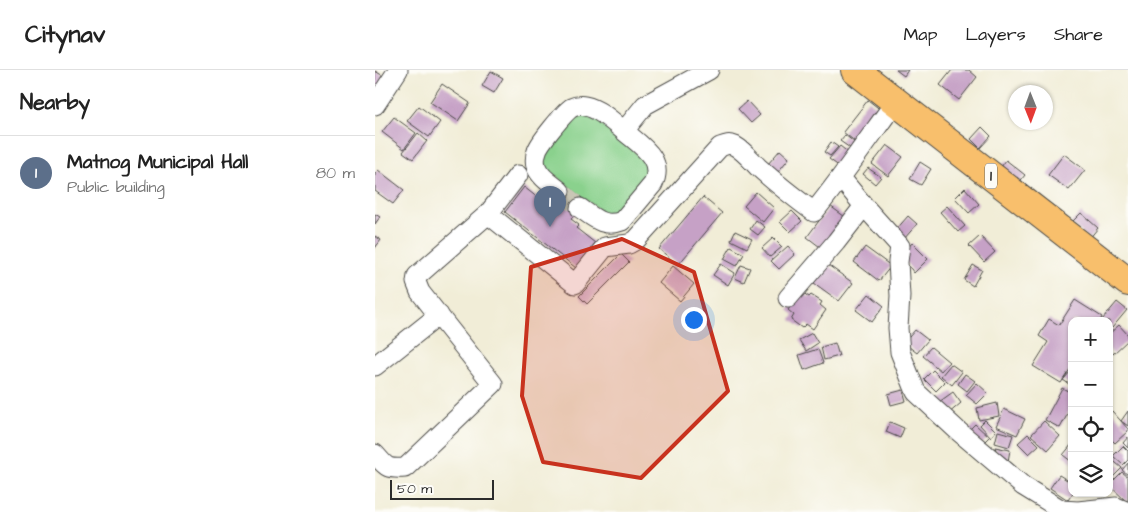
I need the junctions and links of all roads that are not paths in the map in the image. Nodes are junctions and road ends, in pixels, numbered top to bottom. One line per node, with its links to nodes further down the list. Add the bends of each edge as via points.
1 (398, 70): 5 (street)
2 (709, 70): 6 (street, via 645,105)
3 (855, 70): 4 (highway, 1)
4 (896, 101): 8 (street); 13 (highway, 1)
5 (375, 105)
6 (625, 131): 9 (street, via 596,109 584,105 569,109 542,142 535,158 541,174); 11 (street, via 655,160 657,171 653,184 622,221 616,223 602,222)
7 (519, 175): 12 (street)
8 (841, 178): 10 (street); 12 (street, via 814,212 741,150 727,144 720,147 636,240 605,247 575,284)
9 (560, 191)
10 (864, 206): 14 (street); 18 (street, via 900,246 900,352 916,392 1023,486 1062,510 1116,507)
11 (580, 208)
12 (488, 214): 15 (street, via 417,276 420,292)
13 (1128, 282)
14 (788, 298)
15 (439, 315): 16 (street); 17 (street, via 493,384 405,468 391,469)
16 (375, 366)
17 (375, 454)
18 (1128, 512)

